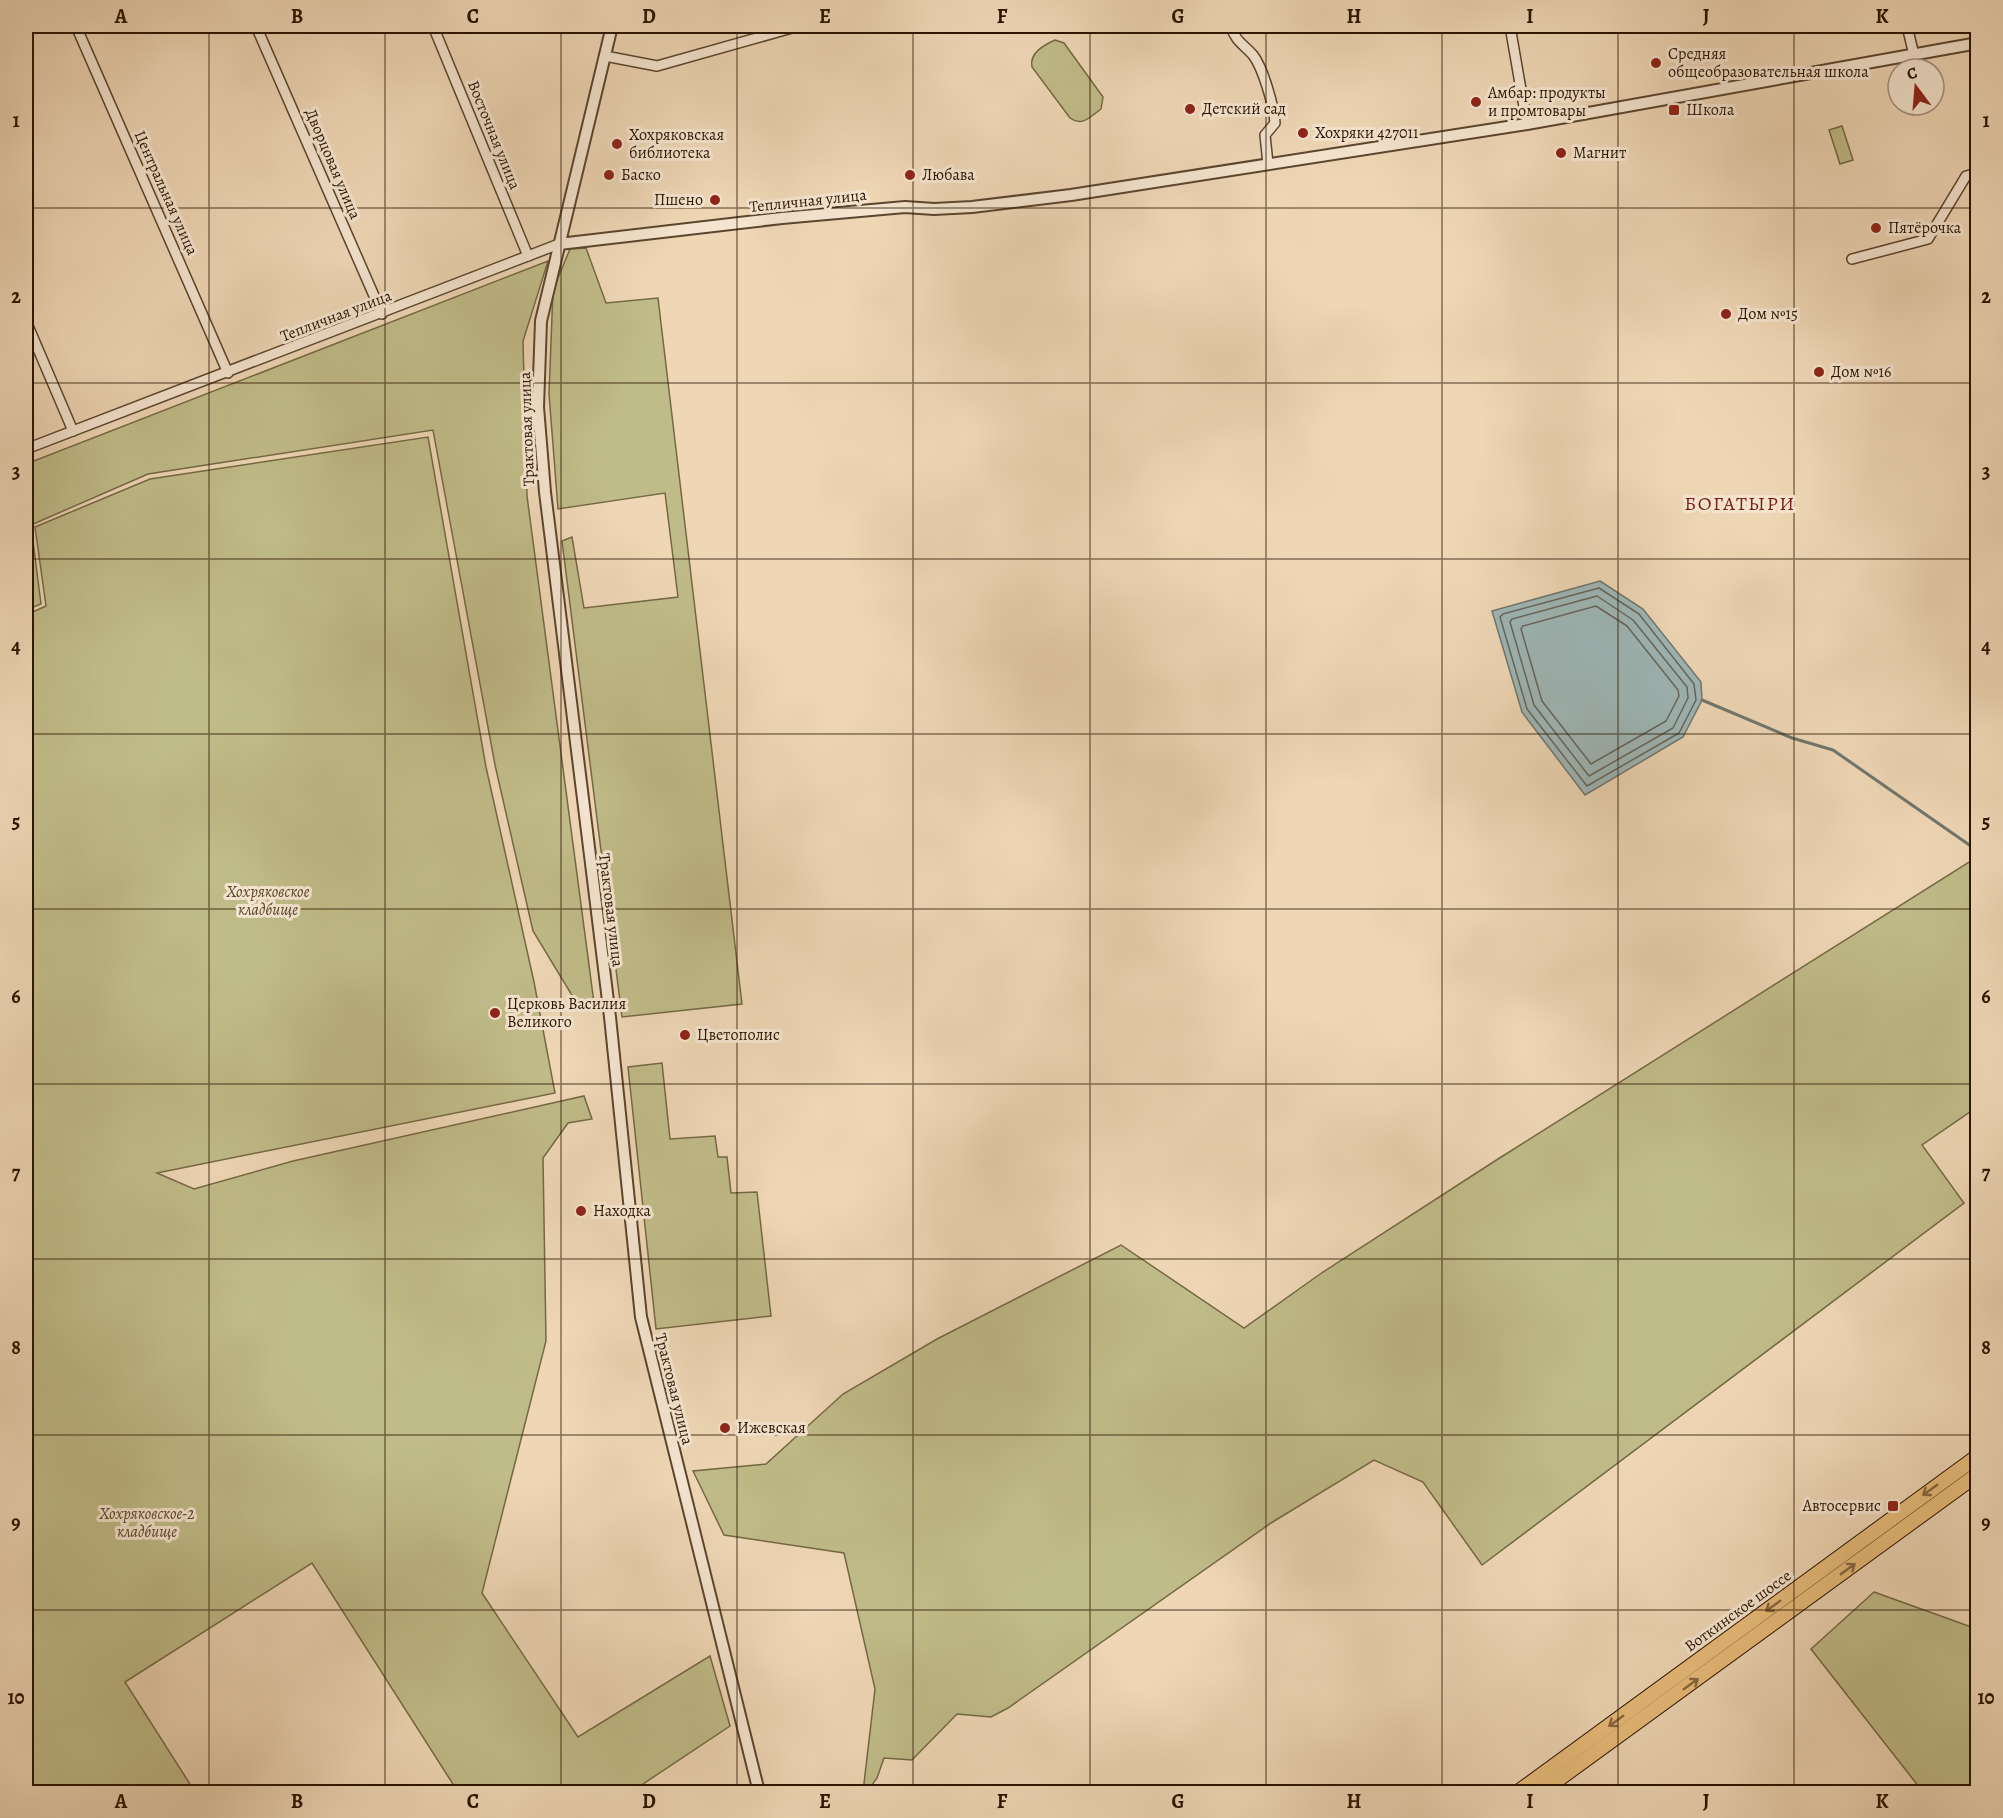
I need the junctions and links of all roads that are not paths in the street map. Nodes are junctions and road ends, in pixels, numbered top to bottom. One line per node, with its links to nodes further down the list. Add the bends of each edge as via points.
1 (76, 26): 20 (street, Центральная улица)
2 (256, 26): 18 (street, Дворцовая улица)
3 (433, 26): 16 (street, Восточная улица)
4 (612, 26): 11 (street, Трактовая улица)
5 (799, 26): 11 (street, via 657,66)
6 (1231, 26): 13 (street, via 1239,44 1253,56 1274,109 1275,123 1264,135)
7 (1510, 26): 12 (street)
8 (1907, 26): 10 (street)
9 (1977, 43): 10 (street, Тепличная улица)
10 (1914, 55): 12 (street, Тепличная улица)
11 (605, 56): 15 (street, Трактовая улица)
12 (1527, 123): 13 (street, Тепличная улица)
13 (1268, 164): 15 (street, Тепличная улица, via 972,207 905,207 782,218)
14 (1977, 172): 17 (street, via 1966,176 1928,239)
15 (559, 244): 16 (street, Тепличная улица); 25 (street, Трактовая улица, via 541,321 538,407 544,492 610,1017 641,1317)
16 (528, 256): 18 (street, Тепличная улица)
17 (1852, 259)
18 (382, 314): 20 (street, Тепличная улица)
19 (26, 321): 21 (street)
20 (228, 374): 21 (street, Тепличная улица)
21 (73, 431): 22 (street, Тепличная улица)
22 (26, 449)
23 (1977, 1456): 26 (main road, Воткинское шоссе, one-way to 26)
24 (1976, 1477): 27 (main road, Воткинское шоссе, one-way to 24)
25 (759, 1792)
26 (1518, 1792)
27 (1541, 1792)

